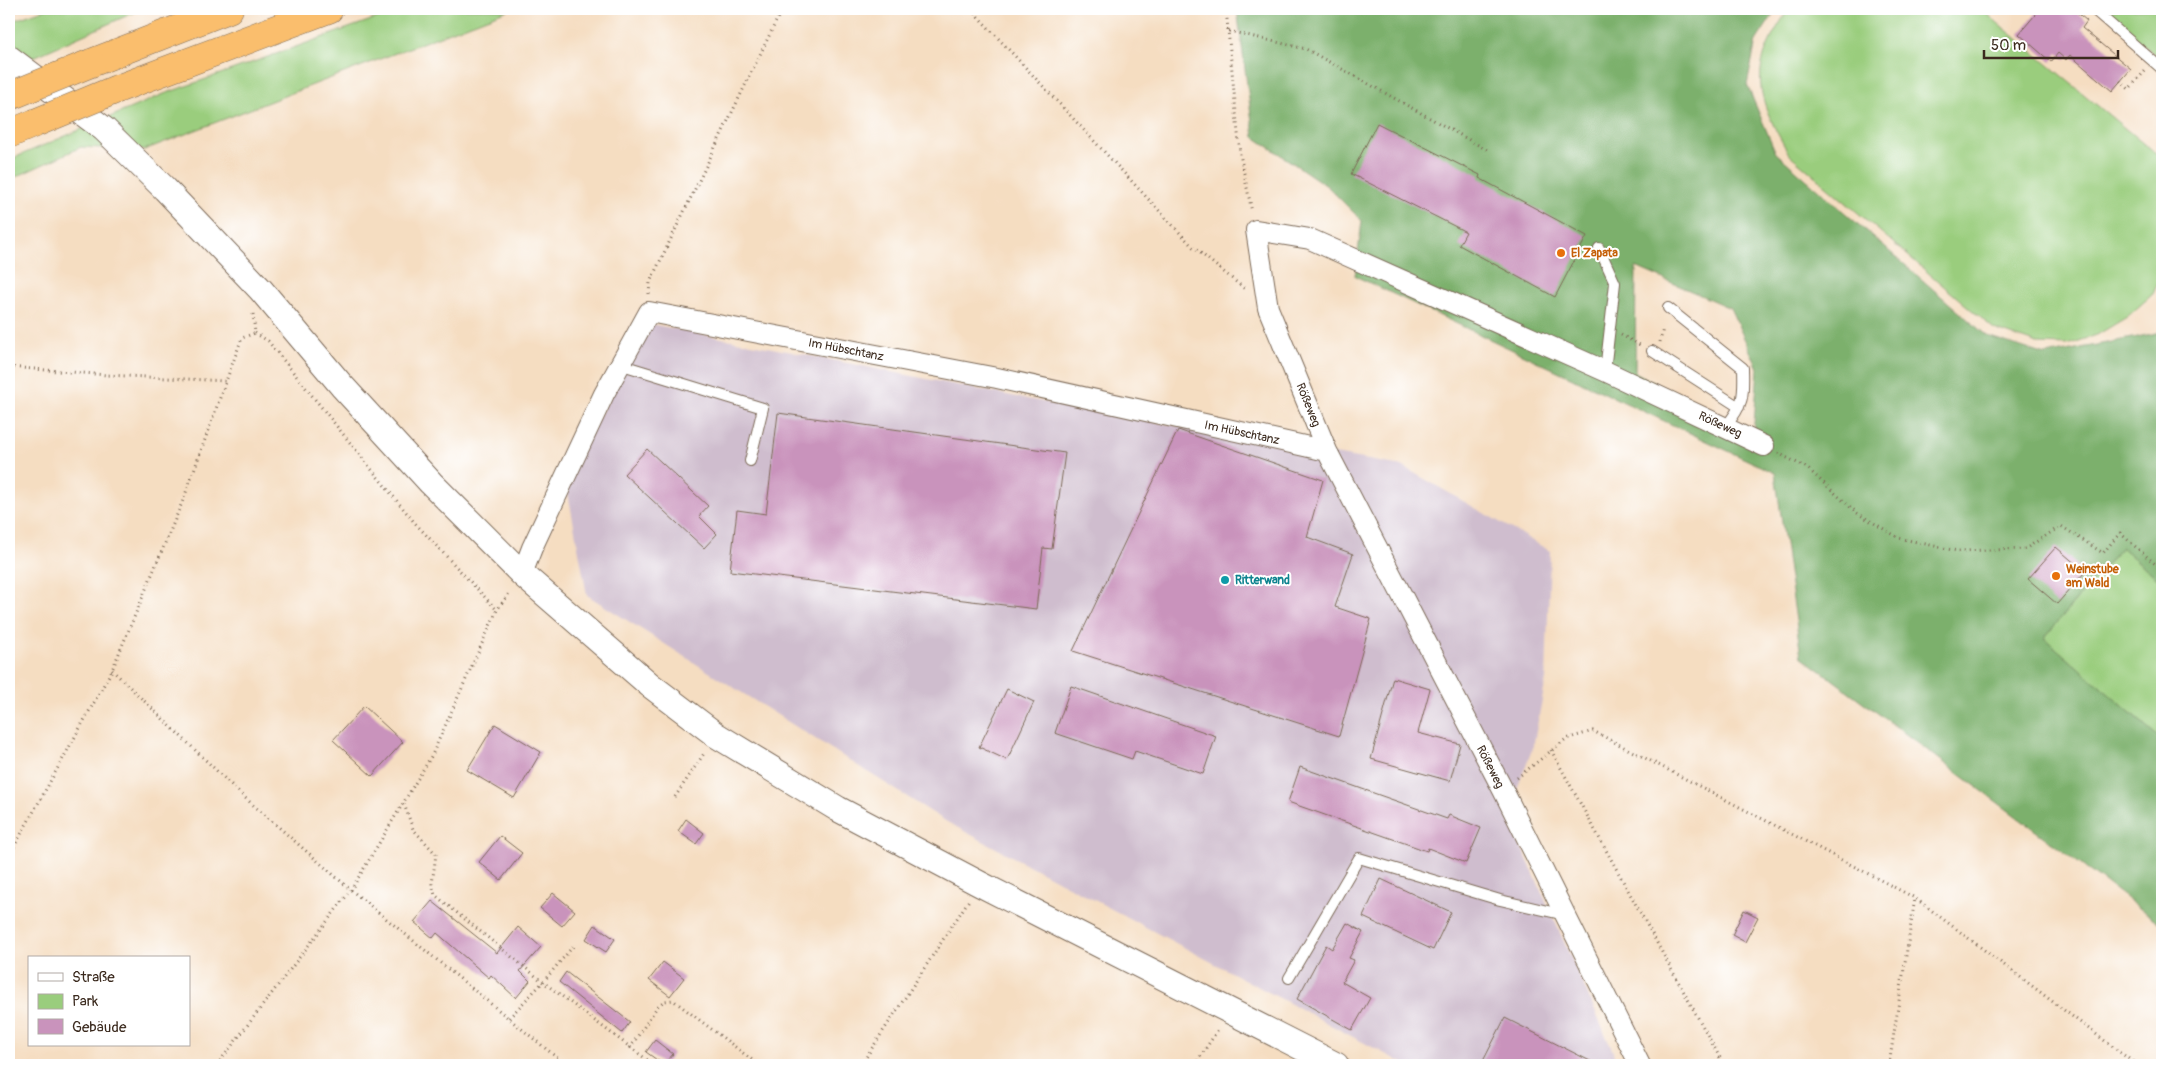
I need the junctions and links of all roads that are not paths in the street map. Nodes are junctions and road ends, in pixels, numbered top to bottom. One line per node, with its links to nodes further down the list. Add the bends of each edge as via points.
1 (228, 9): 6 (highway, bridge)
2 (330, 9): 7 (highway, bridge)
3 (2093, 9): 5 (lane)
4 (9, 58): 18 (street, via 104,129 165,189 261,290 342,386 431,483)
5 (2162, 69)
6 (9, 97)
7 (9, 134)
8 (1599, 248): 12 (lane, via 1615,283)
9 (1668, 308): 13 (lane, via 1743,368 1744,394)
10 (1656, 348): 13 (lane)
11 (619, 364): 16 (street, Im Hübschtanz, via 649,312 997,378); 17 (lane, via 763,408); 18 (street)
12 (1605, 370): 14 (street, Rößeweg); 16 (street, Rößeweg, via 1310,239 1256,230 1268,308)
13 (1739, 407): 14 (lane)
14 (1725, 427): 15 (street, Rößeweg)
15 (1764, 446)
16 (1327, 451): 19 (street, Rößeweg)
17 (750, 461)
18 (522, 574): 21 (street, via 650,685 716,735 838,809)
19 (1565, 914): 20 (lane, via 1500,900 1359,858); 22 (street, Rößeweg)
20 (1289, 978)
21 (1336, 1065)
22 (1640, 1065)

